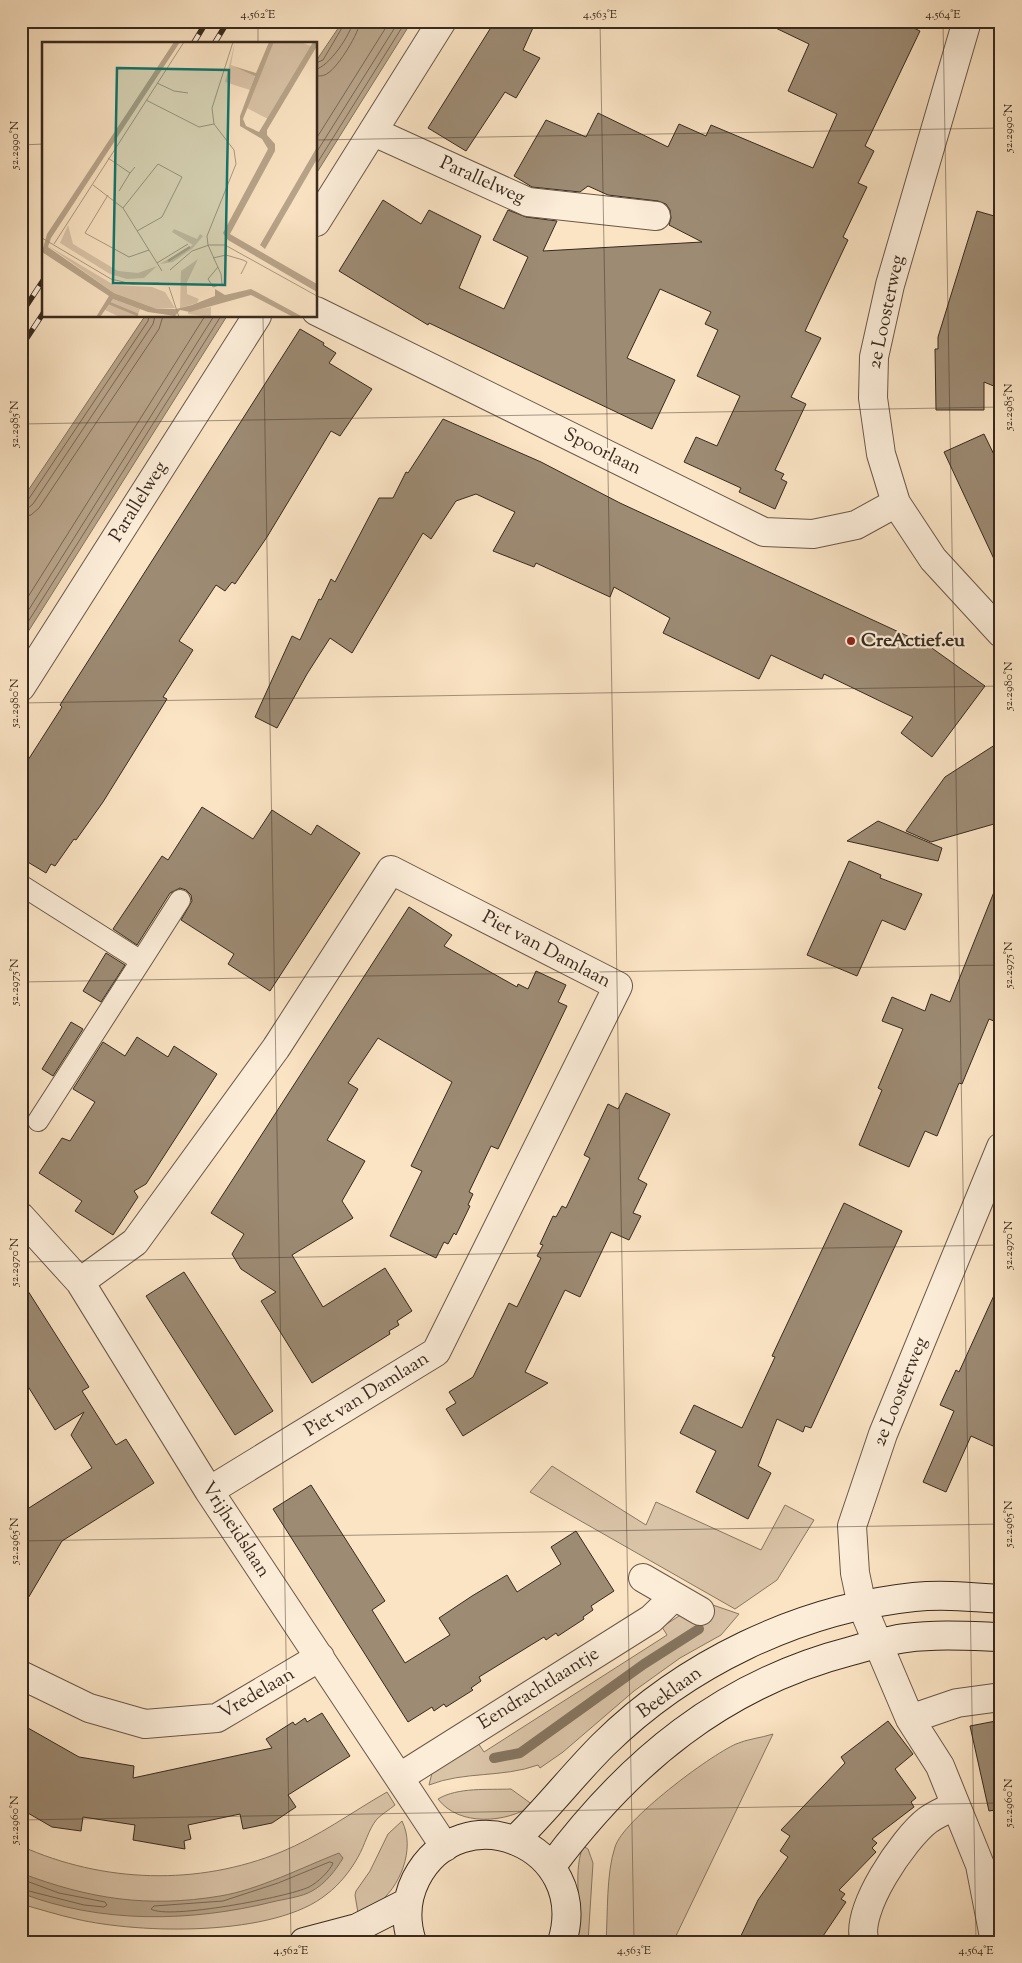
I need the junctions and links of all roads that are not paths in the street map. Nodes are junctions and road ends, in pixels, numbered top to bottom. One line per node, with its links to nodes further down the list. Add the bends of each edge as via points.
1 (442, 21): 3 (street)
2 (967, 21): 8 (street, 2e Loosterweg, via 890,285 874,356 873,398 881,454)
3 (374, 132): 4 (street, Parallelweg, via 528,202); 5 (street)
4 (656, 216)
5 (318, 219)
6 (318, 311): 8 (street, Spoorlaan, via 764,532 813,534 856,525)
7 (255, 318): 10 (street, Parallelweg)
8 (896, 503): 9 (street, 2e Loosterweg, via 933,559)
9 (1001, 633)
10 (21, 687)
11 (21, 885): 13 (lane)
12 (180, 900): 13 (lane)
13 (141, 961): 14 (lane)
14 (38, 1121)
15 (1001, 1147): 22 (street, 2e Loosterweg, via 882,1434 852,1526 855,1573)
16 (21, 1217): 17 (street, Vrijheidslaan)
17 (80, 1282): 18 (street, Vrijheidslaan); 18 (street, Piet van Damlaan, via 135,1242 276,1048 391,870 618,986 436,1352)
18 (209, 1491): 26 (street, Vrijheidslaan)
19 (643, 1578): 20 (street)
20 (674, 1597): 23 (street); 30 (street, Eendrachtlaantje, via 651,1619)
21 (1001, 1599): 22 (street, Beeklaan, via 914,1597)
22 (862, 1606): 25 (street, 2e Loosterweg); 32 (street, Beeklaan, via 786,1629 713,1662 651,1704 604,1744)
23 (700, 1611)
24 (1001, 1636): 25 (street, Beeklaan, via 952,1635 906,1638)
25 (877, 1644): 29 (street, 2e Loosterweg); 34 (street, Beeklaan, via 824,1658 766,1681 697,1720 659,1748 621,1784)
26 (320, 1658): 27 (street, Vredelaan, via 217,1718 145,1724 89,1708); 30 (street, Vrijheidslaan)
27 (21, 1675)
28 (1001, 1697): 29 (street, via 957,1703)
29 (910, 1719): 31 (street, 2e Loosterweg, via 940,1766)
30 (400, 1777): 33 (street, Vrijheidslaan)
31 (955, 1805): 39 (street, via 928,1820 904,1843 867,1910 862,1933); 40 (street, 2e Loosterweg, via 980,1865)
32 (516, 1840): 33 (street, via 477,1836); 34 (street, via 535,1851)
33 (445, 1847): 35 (street, via 423,1867)
34 (551, 1867): 38 (street, via 561,1884 566,1903)
35 (408, 1902): 36 (street, via 357,1928); 37 (street, via 407,1921)
36 (304, 1942)
37 (412, 1942)
38 (562, 1942)
39 (865, 1942)
40 (995, 1942)

